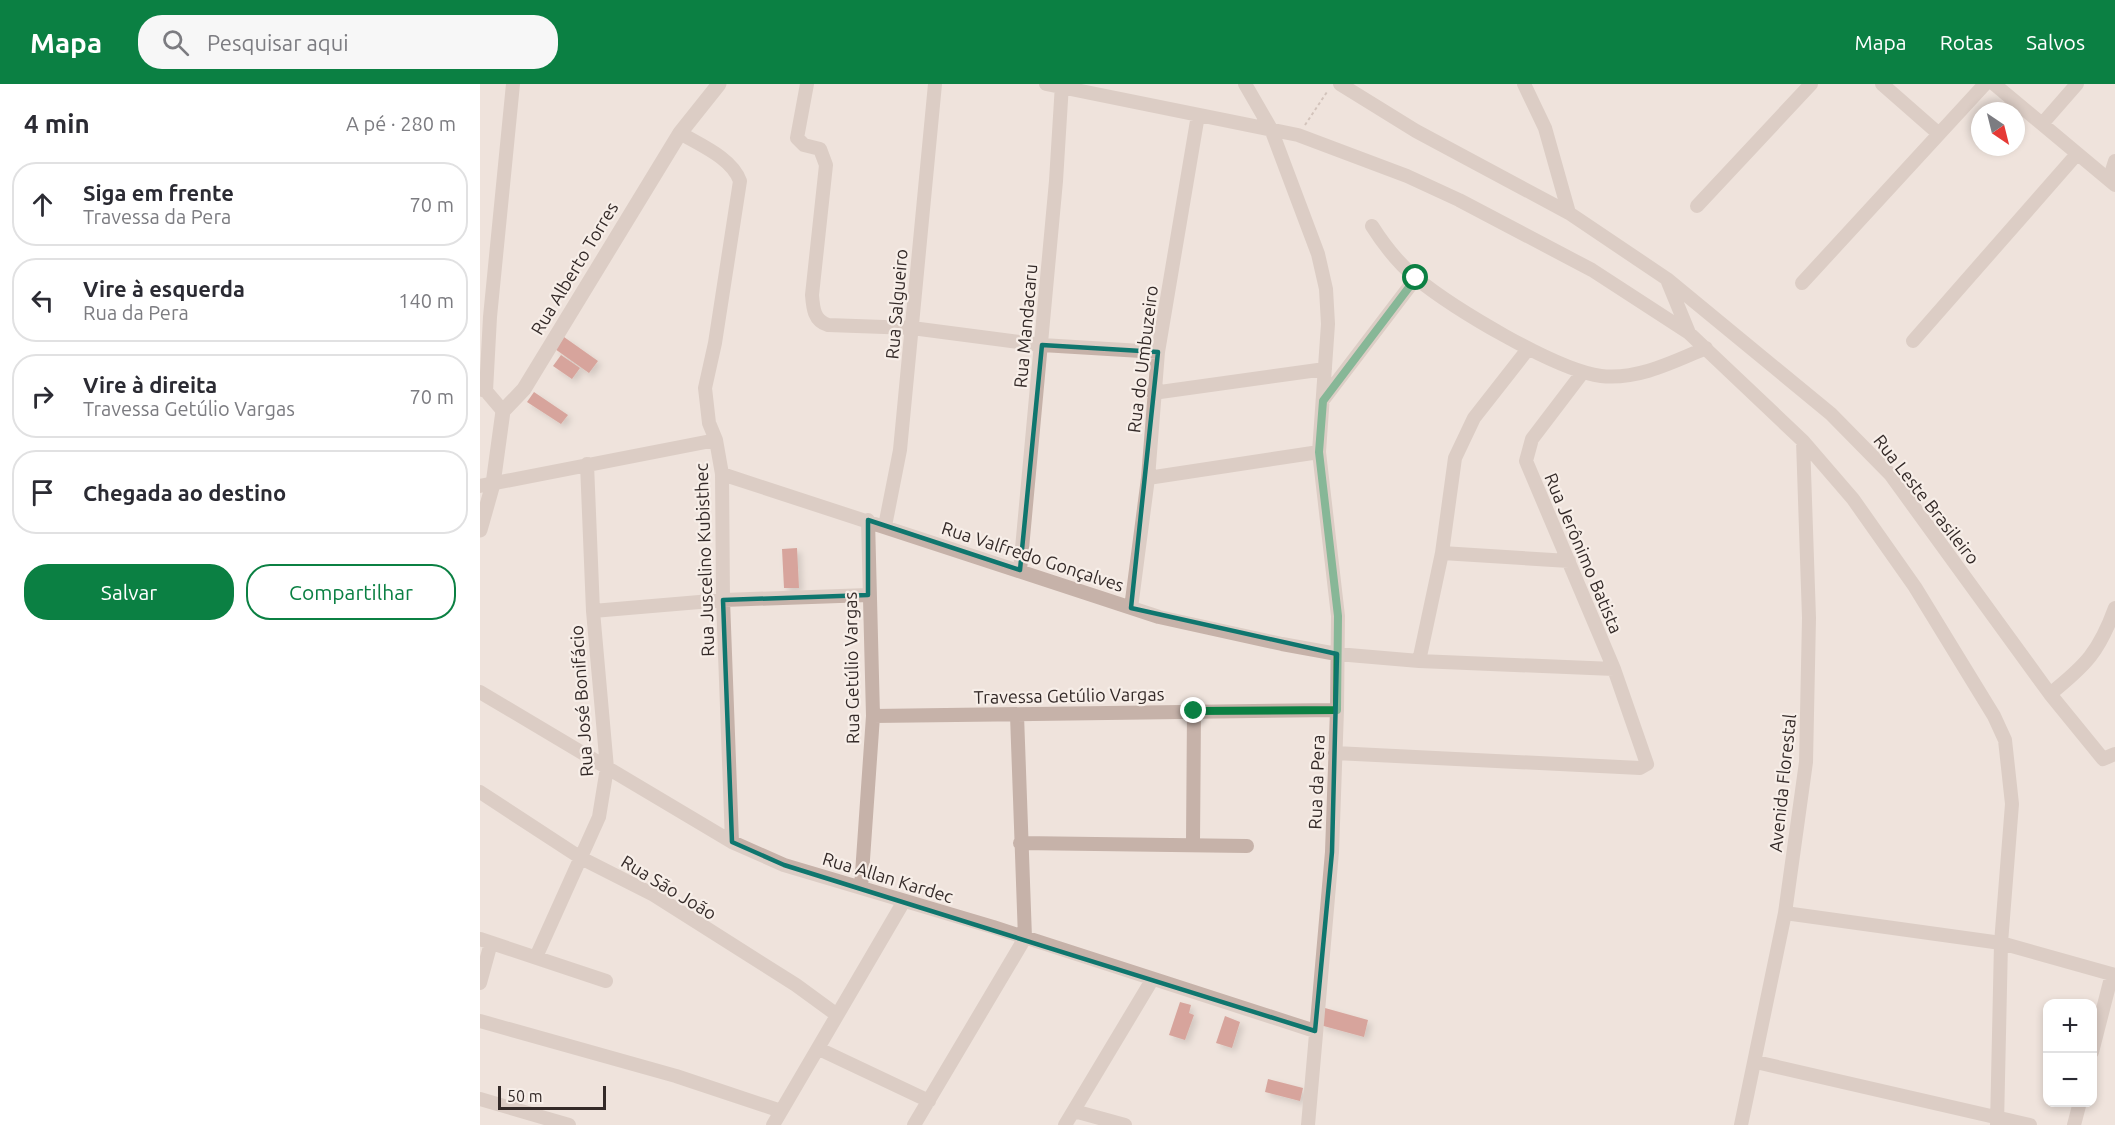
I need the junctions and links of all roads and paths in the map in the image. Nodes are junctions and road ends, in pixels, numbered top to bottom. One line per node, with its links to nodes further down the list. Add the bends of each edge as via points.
1 (513, 84): 40 (street)
2 (719, 84): 19 (street, Rua Alberto Torres)
3 (807, 84): 31 (street, via 797,138 823,152 826,174 812,295 815,314 823,323)
4 (934, 84): 31 (street, Rua Salgueiro)
5 (1046, 84): 15 (street)
6 (1245, 84): 18 (street, Rua da Pera)
7 (1331, 84): 21 (path)
8 (1340, 84): 26 (street, Rua Leste Brasileiro, via 1416,132)
9 (1524, 84): 26 (street, via 1545,128)
10 (1811, 84): 25 (street)
11 (1882, 84): 20 (street)
12 (1985, 84): 20 (street)
13 (1994, 84): 17 (street)
14 (2077, 84): 17 (street)
15 (1062, 86): 16 (street); 34 (street, Rua Mandacaru)
16 (1198, 115): 18 (street); 37 (street, Rua do Umbuzeiro)
17 (2042, 124): 22 (street)
18 (1271, 129): 21 (street); 38 (street, Rua da Pera, via 1322,270 1327,301)
19 (680, 133): 43 (street, Rua Alberto Torres, via 524,389); 44 (street, Rua Juscelino Kubisthec, via 723,160 740,181 705,388 709,423)
20 (1939, 134): 30 (street)
21 (1298, 135): 32 (street, via 1459,200 1592,270)
22 (2077, 154): 24 (street); 33 (street)
23 (2115, 161): 24 (street)
24 (2112, 183)
25 (1697, 206)
26 (1569, 213): 29 (street, Rua Leste Brasileiro)
27 (1372, 226): 28 (street, via 1384,245)
28 (1416, 278): 36 (street); 42 (street)
29 (1667, 279): 32 (street); 66 (street, Rua Leste Brasileiro, via 1814,399 1890,474)
30 (1802, 283)
31 (912, 328): 34 (street); 52 (street, Rua Salgueiro, via 897,477)
32 (1689, 333): 35 (street)
33 (1913, 341)
34 (1042, 345): 37 (street); 56 (street, Rua Mandacaru)
35 (1706, 348): 39 (street, via 1657,369 1632,374 1602,376); 45 (street)
36 (1528, 349): 39 (street); 54 (street, via 1474,418 1462,441 1452,477)
37 (1158, 352): 41 (street, Rua do Umbuzeiro)
38 (1325, 369): 41 (street); 42 (street, Rua da Pera)
39 (1582, 372): 55 (street, Rua Jerônimo Batista, via 1532,439 1526,454 1528,469)
40 (483, 390): 43 (street)
41 (1154, 393): 49 (street, Rua do Umbuzeiro)
42 (1323, 401): 46 (street, Rua da Pera)
43 (503, 411): 50 (street)
44 (716, 440): 47 (street); 48 (street, Rua Juscelino Kubisthec)
45 (1803, 441): 82 (street, Avenida Florestal, via 1809,690 1806,762); 85 (street, via 1853,499 1915,587 2005,740 2012,804)
46 (1319, 452): 49 (street); 62 (street, Rua da Pera, via 1338,616)
47 (587, 464): 50 (street); 61 (street, Rua José Bonifácio)
48 (722, 474): 51 (street, Rua Valfredo Gonçalves); 58 (street, Rua Juscelino Kubisthec)
49 (1148, 478): 59 (street, Rua do Umbuzeiro)
50 (486, 485): 53 (street)
51 (868, 520): 52 (street, Rua Valfredo Gonçalves); 57 (street, Rua Getúlio Vargas)
52 (885, 526): 56 (street, Rua Valfredo Gonçalves)
53 (480, 530)
54 (1442, 553): 55 (street); 63 (street)
55 (1569, 561): 64 (street, Rua Jerônimo Batista)
56 (1020, 570): 59 (street, Rua Valfredo Gonçalves)
57 (868, 595): 58 (street); 70 (street, Rua Getúlio Vargas)
58 (723, 600): 61 (street); 75 (street, Rua Juscelino Kubisthec)
59 (1131, 608): 62 (street, Rua Valfredo Gonçalves)
60 (2115, 608): 66 (street, via 2101,645)
61 (593, 611): 73 (street, Rua José Bonifácio)
62 (1337, 654): 63 (street, Rua Valfredo Gonçalves); 67 (street, Rua da Pera)
63 (1419, 661): 64 (street, Rua Valfredo Gonçalves)
64 (1614, 669): 71 (street, Rua Jerônimo Batista, via 1646,761 1640,768)
65 (480, 692): 73 (street, Rua Allan Kardec)
66 (2050, 694): 72 (street, Rua Leste Brasileiro)
67 (1337, 710): 68 (street, Travessa Getúlio Vargas); 71 (street, Rua da Pera)
68 (1194, 711): 69 (street, Travessa Getúlio Vargas); 77 (street)
69 (1017, 715): 70 (street, Travessa Getúlio Vargas); 76 (street)
70 (873, 716): 80 (street, Rua Getúlio Vargas)
71 (1335, 753): 93 (street, Rua da Pera, via 1332,852)
72 (2109, 757)
73 (607, 768): 75 (street, Rua Allan Kardec); 79 (street, Rua José Bonifácio, via 599,817)
74 (480, 792): 79 (street, Rua São João)
75 (732, 842): 80 (street, Rua Allan Kardec, via 784,865)
76 (1020, 843): 77 (street); 83 (street)
77 (1193, 843): 78 (street)
78 (1247, 846)
79 (581, 858): 86 (street, Rua José Bonifácio); 91 (street, Rua São João, via 654,895)
80 (861, 888): 81 (street, Rua Allan Kardec)
81 (904, 902): 83 (street, Rua Allan Kardec); 91 (street)
82 (1785, 913): 85 (street); 96 (street, Avenida Florestal)
83 (1025, 938): 88 (street, Rua Allan Kardec); 98 (street)
84 (486, 941): 86 (street); 90 (street)
85 (2001, 944): 87 (street); 102 (street)
86 (536, 957): 89 (street)
87 (2113, 975): 94 (street)
88 (1152, 980): 93 (street, Rua Allan Kardec); 101 (street)
89 (606, 981)
90 (480, 983)
91 (837, 1015): 95 (street)
92 (480, 1021): 100 (street)
93 (1315, 1031): 108 (street, Rua da Pera)
94 (2097, 1034)
95 (819, 1049): 98 (street); 100 (street)
96 (1756, 1062): 102 (street); 109 (street, Avenida Florestal)
97 (480, 1099): 103 (street)
98 (929, 1101): 105 (street)
99 (2079, 1107): 111 (street)
100 (781, 1111): 104 (street)
101 (1074, 1111): 106 (street); 107 (street)
102 (1997, 1121): 110 (street)
103 (569, 1125)
104 (772, 1125)
105 (914, 1125)
106 (1065, 1125)
107 (1125, 1125)
108 (1308, 1125)
109 (1742, 1125)
110 (2030, 1125)
111 (2074, 1125)

